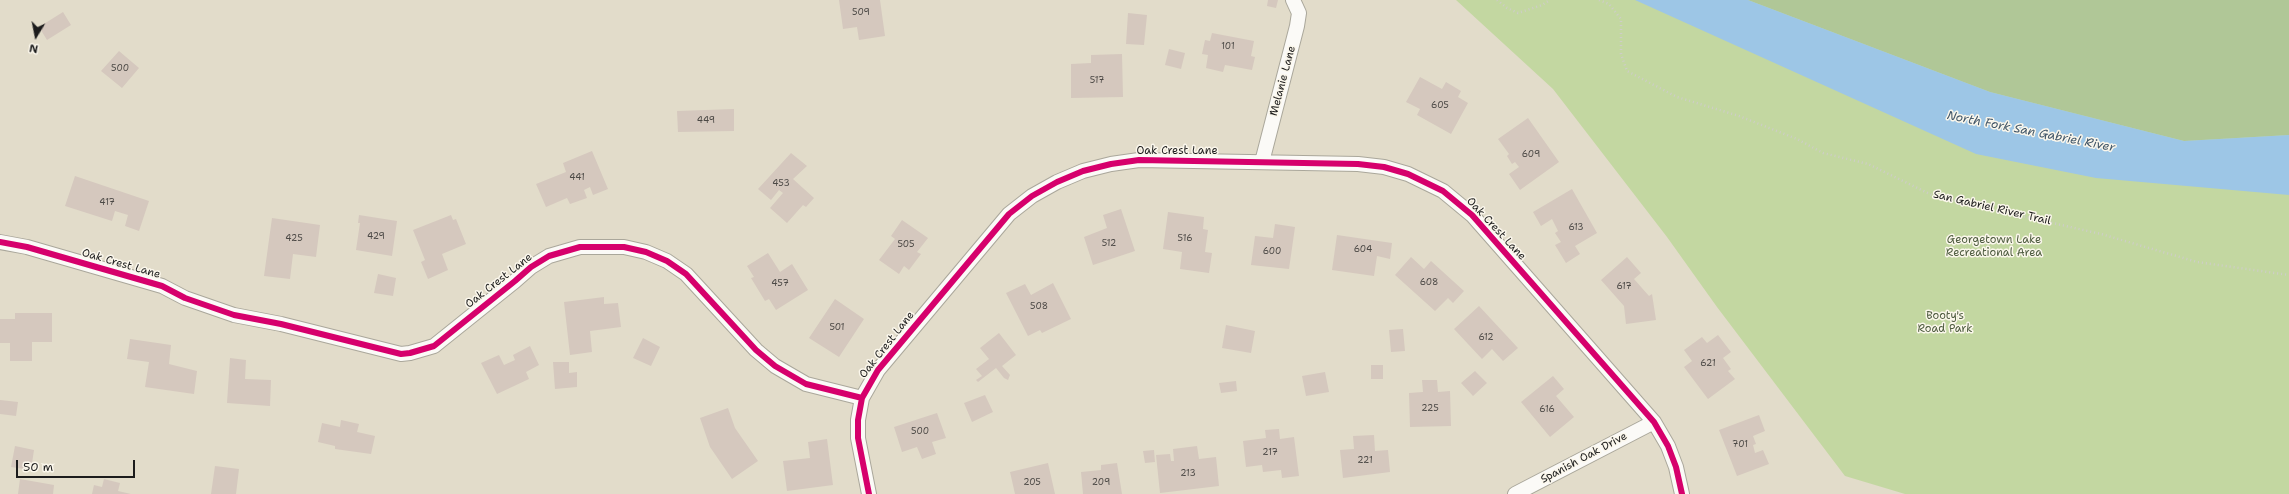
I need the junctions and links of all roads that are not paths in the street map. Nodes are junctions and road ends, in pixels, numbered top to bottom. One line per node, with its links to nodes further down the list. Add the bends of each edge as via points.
1 (1293, 0): 2 (street, Melanie Lane, via 1299,13 1297,26)
2 (1262, 162): 4 (street, Oak Crest Lane, via 1139,160 1111,164 1056,182 1032,196 999,224 878,370); 5 (street, Oak Crest Lane, via 1384,167 1420,178 1443,191 1472,215)
3 (0, 242): 4 (street, Oak Crest Lane, via 27,247 162,286 209,308 234,315 401,354 434,346 531,267 549,256 580,247 624,247 659,258 686,274 756,350 775,366 806,384)
4 (862, 398): 6 (street, via 858,438)
5 (1654, 422): 7 (street, Spanish Oak Drive); 8 (street, Oak Crest Lane, via 1668,446)
6 (869, 494)
7 (1515, 494)
8 (1682, 494)

